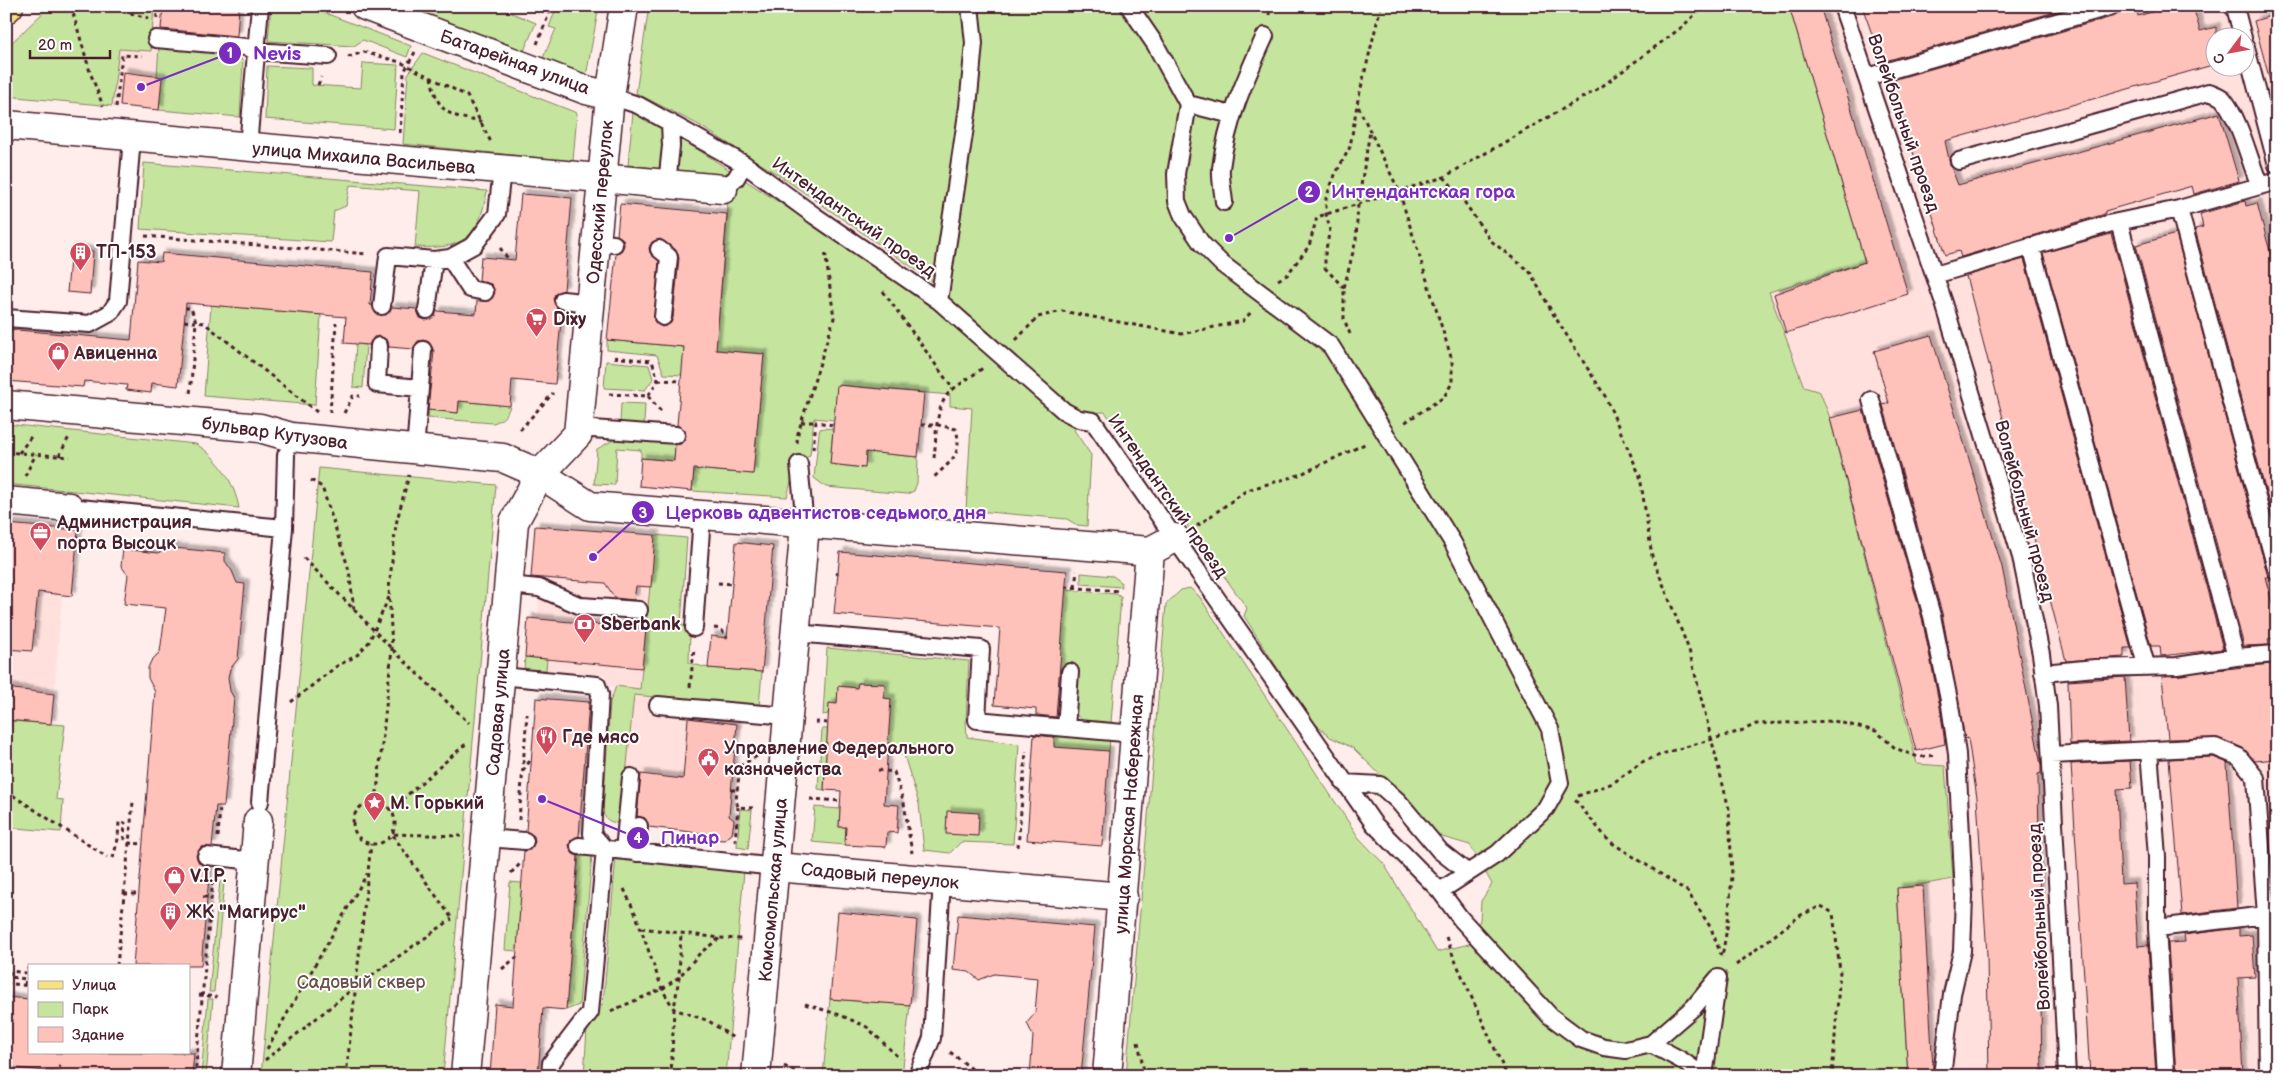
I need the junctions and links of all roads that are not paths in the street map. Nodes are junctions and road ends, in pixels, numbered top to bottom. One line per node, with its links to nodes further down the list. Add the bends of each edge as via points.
1 (9, 6): 10 (main road)
2 (260, 6): 14 (lane)
3 (365, 6): 18 (street, Батарейная улица, via 586,90)
4 (624, 6): 18 (street, Одесский переулок)
5 (970, 6): 43 (lane, via 974,43 968,107)
6 (1129, 6): 19 (lane, via 1155,44)
7 (1842, 6): 16 (lane, Волейбольный проезд)
8 (2112, 6): 16 (lane)
9 (2234, 7): 11 (lane)
10 (6, 9)
11 (2240, 28)
12 (1265, 36): 20 (lane)
13 (156, 39): 14 (lane, via 246,47)
14 (256, 51): 15 (lane); 24 (lane)
15 (328, 56)
16 (1868, 77): 40 (lane, Волейбольный проезд)
17 (2254, 78): 27 (lane)
18 (610, 96): 21 (lane, Интендантский проезд, via 638,105); 29 (street, Одесский переулок)
19 (1188, 104): 20 (lane); 96 (lane, via 1176,174 1180,208 1202,244 1215,257 1331,346 1453,543 1550,729 1560,783 1546,808 1497,854)
20 (1232, 115): 34 (lane, via 1221,169)
21 (670, 122): 26 (lane, Интендантский проезд); 31 (lane)
22 (6, 125): 23 (street, улица Михаила Васильева)
23 (132, 138): 24 (street, улица Михаила Васильева); 48 (lane, via 118,301 110,313 90,324)
24 (248, 147): 28 (street, улица Михаила Васильева)
25 (1959, 161): 32 (lane, via 2209,92 2222,97 2237,120)
26 (744, 164): 33 (lane, via 736,178); 43 (lane, Интендантский проезд)
27 (2277, 165)
28 (502, 170): 29 (street, улица Михаила Васильева); 39 (lane, via 497,214 474,245)
29 (601, 178): 31 (street, улица Михаила Васильева); 44 (street, Одесский переулок, via 605,244)
30 (2277, 181): 32 (lane)
31 (667, 184): 33 (street, улица Михаила Васильева)
32 (2260, 186): 35 (lane)
33 (723, 189)
34 (1224, 202)
35 (2179, 209): 36 (lane); 67 (lane)
36 (2119, 222): 37 (lane); 73 (lane)
37 (2031, 246): 40 (lane); 74 (lane)
38 (658, 249): 47 (lane, via 669,257)
39 (442, 259): 41 (lane, via 470,289); 45 (lane, via 388,256); 46 (lane)
40 (1935, 275): 76 (lane, Волейбольный проезд, via 2021,557)
41 (485, 292)
42 (563, 300): 44 (lane)
43 (939, 300): 65 (lane, Интендантский проезд, via 1064,411 1078,419 1093,421)
44 (590, 303): 54 (street, Одесский переулок)
45 (382, 306)
46 (427, 310)
47 (663, 317)
48 (6, 318)
49 (379, 346): 51 (lane, via 377,384)
50 (423, 350): 51 (lane)
51 (420, 388): 57 (lane)
52 (1871, 400): 110 (lane, via 1932,616 1957,754 1964,905 1962,952 1952,994)
53 (6, 405): 56 (street, бульвар Кутузова, via 260,428)
54 (578, 428): 55 (lane); 59 (street, Одесский переулок, via 578,434)
55 (676, 435)
56 (289, 446): 57 (street, бульвар Кутузова); 64 (lane)
57 (412, 461): 59 (street, бульвар Кутузова, via 503,458)
58 (798, 464): 63 (lane)
59 (540, 474): 62 (street, бульвар Кутузова, via 590,506); 68 (street, Садовая улица, via 514,522)
60 (6, 501): 61 (street)
61 (69, 507): 64 (lane)
62 (702, 516): 63 (street, бульвар Кутузова); 70 (lane)
63 (805, 525): 66 (street, бульвар Кутузова); 71 (street, Комсомольская улица)
64 (284, 528): 86 (lane)
65 (1186, 532): 66 (street); 85 (lane, Интендантский проезд, via 1204,584)
66 (1150, 552): 81 (street, улица Морская Набережная)
67 (2277, 572)
68 (509, 585): 69 (lane, via 540,588 581,606); 77 (street, Садовая улица)
69 (639, 610)
70 (694, 628)
71 (795, 633): 79 (street, Комсомольская улица); 80 (lane, via 981,649 977,720)
72 (2277, 654): 73 (lane)
73 (2236, 656): 74 (lane, via 2177,666)
74 (2146, 666): 76 (lane)
75 (1070, 672): 80 (lane)
76 (2043, 673): 83 (lane, Волейбольный проезд)
77 (501, 676): 88 (street, Садовая улица); 91 (lane, via 597,685 600,694 592,834)
78 (658, 705): 79 (lane)
79 (788, 716): 95 (street, Комсомольская улица)
80 (1066, 728): 81 (lane)
81 (1135, 734): 99 (street, улица Морская Набережная)
82 (2149, 750): 83 (lane); 100 (lane, via 2214,747 2239,757 2256,778); 101 (lane, via 2157,857)
83 (2051, 755): 111 (lane, Волейбольный проезд)
84 (631, 777): 92 (lane)
85 (1344, 783): 96 (lane, via 1380,784 1440,851); 98 (lane, Интендантский проезд, via 1374,824)
86 (259, 812): 94 (street)
87 (640, 826): 92 (lane)
88 (477, 837): 89 (lane); 104 (street, Садовая улица)
89 (521, 841)
90 (578, 846): 91 (lane, Садовый переулок)
91 (605, 849): 92 (lane, Садовый переулок); 105 (lane, via 590,1012 551,1063)
92 (630, 852): 95 (lane, Садовый переулок)
93 (211, 856): 94 (lane)
94 (255, 861): 103 (street)
95 (776, 867): 97 (street, Садовый переулок); 106 (street, Комсомольская улица)
96 (1468, 873): 98 (lane)
97 (942, 881): 99 (street, Садовый переулок); 107 (lane, via 932,1038)
98 (1440, 891): 102 (lane, Интендантский проезд, via 1461,919 1550,1016 1581,1039 1626,1050)
99 (1123, 897): 108 (street, улица Морская Набережная)
100 (2266, 915): 101 (lane); 113 (lane)
101 (2157, 928): 112 (lane)
102 (1651, 1044): 109 (lane); 109 (lane, via 1694,1007 1718,978)
103 (236, 1076)
104 (465, 1076)
105 (550, 1076)
106 (756, 1076)
107 (917, 1076)
108 (1107, 1076)
109 (1704, 1076)
110 (1942, 1076)
111 (2067, 1076)
112 (2166, 1076)
113 (2268, 1076)

